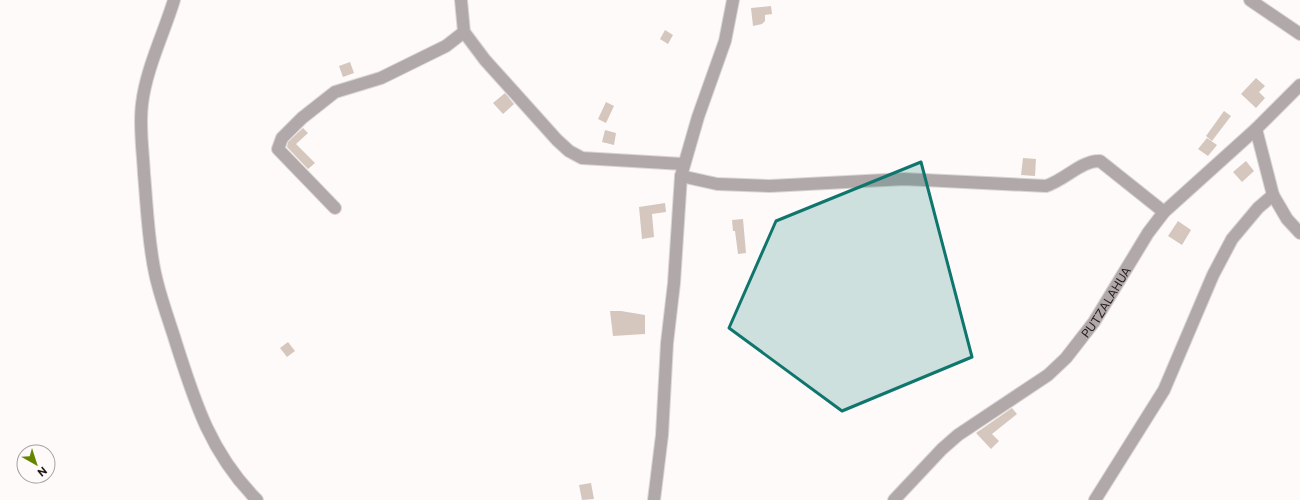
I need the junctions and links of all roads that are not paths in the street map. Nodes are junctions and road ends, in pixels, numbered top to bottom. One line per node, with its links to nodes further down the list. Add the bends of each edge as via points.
1 (174, 0): 15 (street, via 150,70 142,104 141,130 148,230 155,273 184,369 203,421 235,478)
2 (461, 0): 5 (street)
3 (733, 0): 9 (street, via 725,41)
4 (1250, 0): 6 (street)
5 (464, 32): 9 (street, via 485,60 569,151 582,158); 12 (street, via 446,46 382,78 335,92 282,138 278,149)
6 (1300, 34)
7 (1300, 85): 8 (street, PUTZALAHUA)
8 (1256, 129): 11 (street); 13 (street, PUTZALAHUA)
9 (683, 164): 10 (street)
10 (681, 176): 13 (street, via 717,184 770,186 904,179 1046,186 1091,161 1100,161); 16 (street, via 662,435)
11 (1273, 195): 14 (street); 18 (street, via 1258,208 1232,239 1213,275 1164,390)
12 (335, 208)
13 (1164, 212): 17 (street, PUTZALAHUA, via 1148,233 1094,322 1066,358 1048,375 958,435)
14 (1300, 233)
15 (257, 500)
16 (654, 500)
17 (894, 500)
18 (1095, 500)

